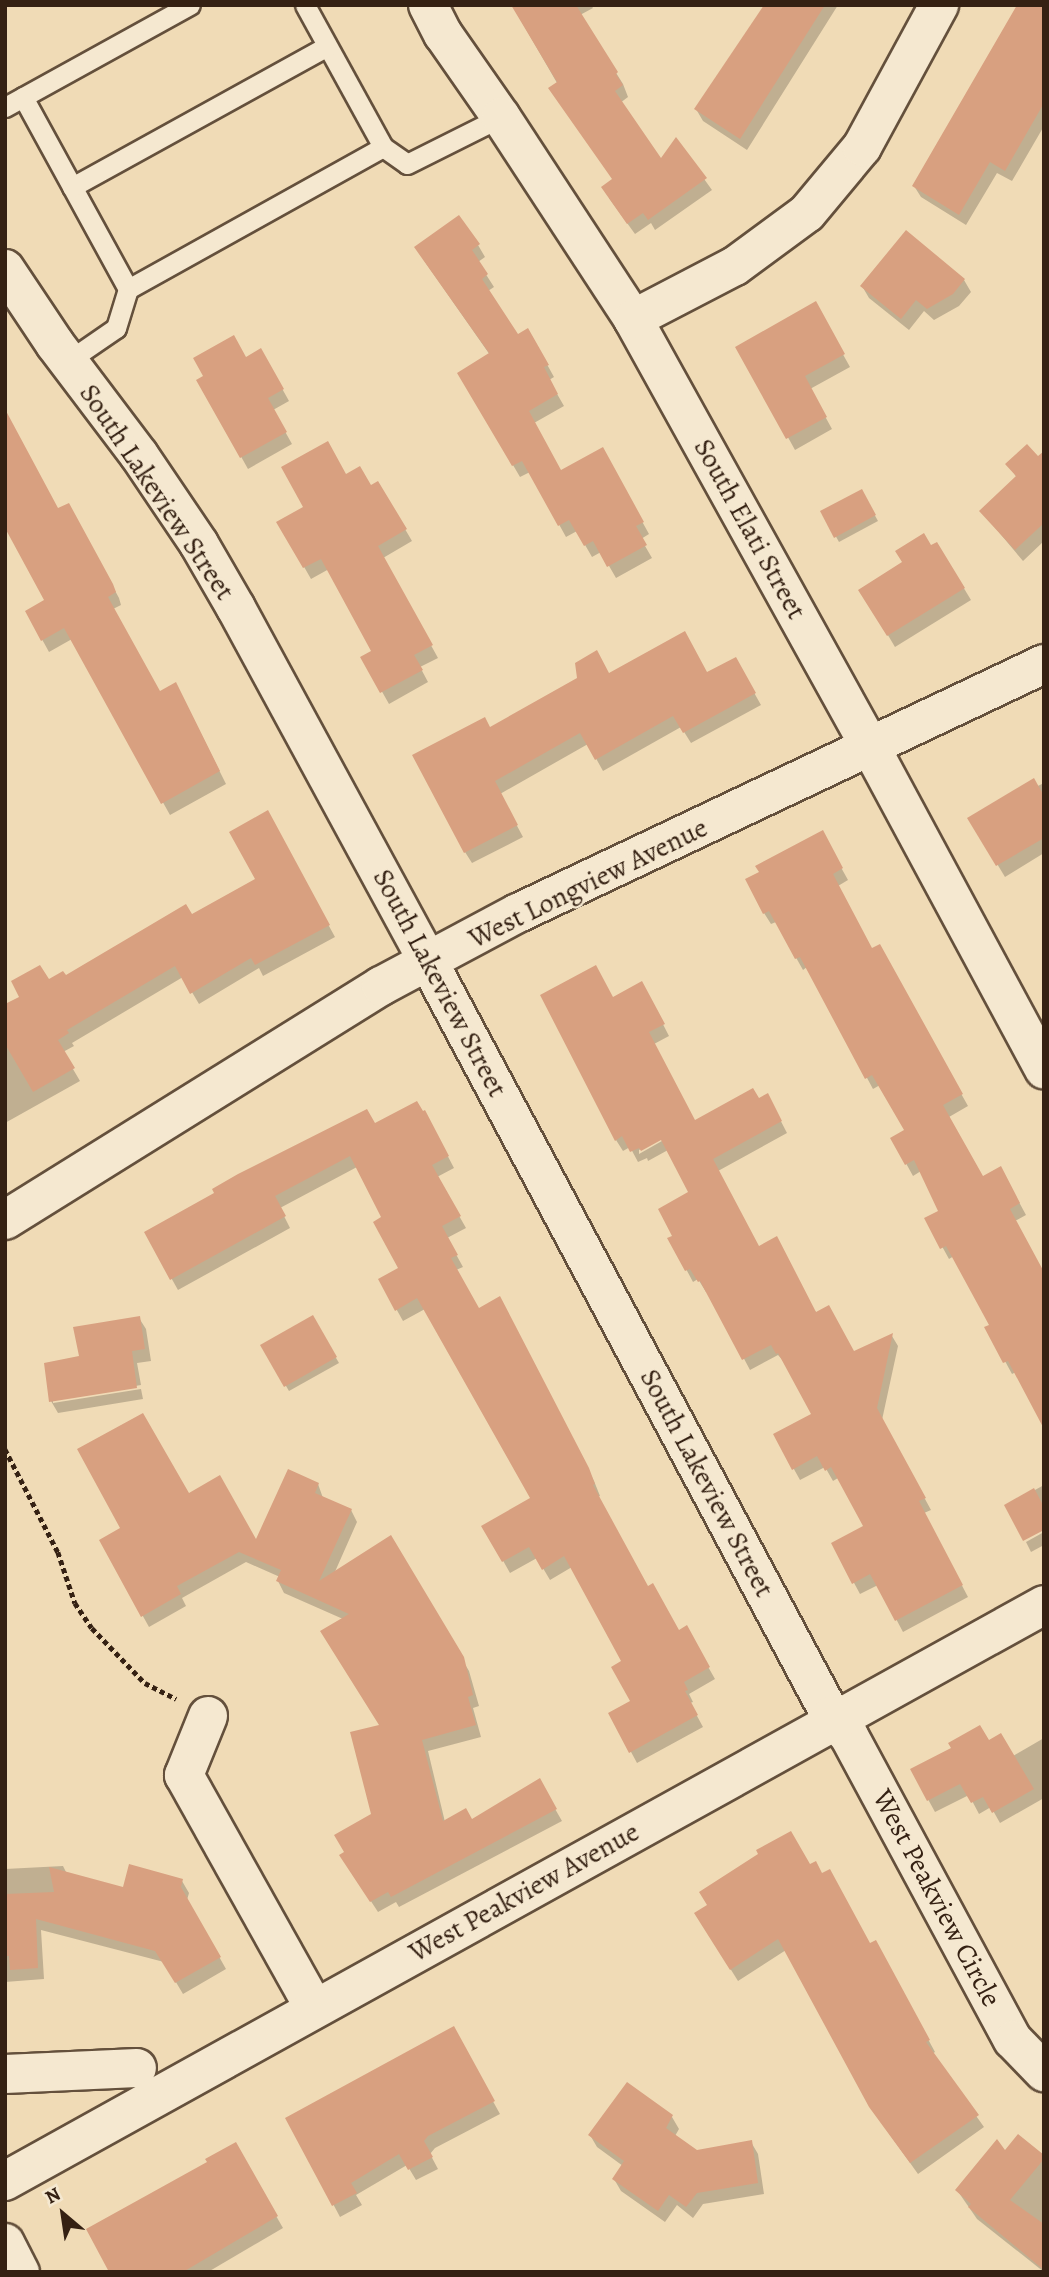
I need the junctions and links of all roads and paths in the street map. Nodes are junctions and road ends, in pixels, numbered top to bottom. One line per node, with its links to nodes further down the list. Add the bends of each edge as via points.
1 (190, 5): 6 (lane)
2 (305, 5): 5 (lane)
3 (428, 5): 8 (street, South Elati Street)
4 (939, 5): 13 (street, via 862,147 807,213 735,266)
5 (327, 46): 9 (lane); 10 (lane)
6 (23, 97): 7 (lane); 10 (lane)
7 (5, 107)
8 (501, 117): 9 (lane, via 407,164); 13 (street, South Elati Street)
9 (383, 147): 12 (lane)
10 (72, 187): 12 (lane)
11 (5, 269): 14 (street, South Lakeview Street)
12 (128, 289): 14 (lane, via 116,328)
13 (633, 318): 16 (street, South Elati Street)
14 (68, 361): 17 (street, South Lakeview Street, via 199,544)
15 (1044, 664): 16 (street, West Longview Avenue)
16 (871, 748): 17 (street, West Longview Avenue, via 518,913); 18 (street, South Elati Street)
17 (429, 963): 19 (street, West Longview Avenue, via 381,986); 23 (street, South Lakeview Street)
18 (1044, 1069)
19 (5, 1220)
20 (5, 1449): 22 (path, via 58,1552 75,1603 92,1628 145,1683)
21 (1044, 1605): 23 (street, West Peakview Avenue)
22 (208, 1716): 24 (street, via 184,1775)
23 (836, 1719): 24 (street, West Peakview Avenue); 26 (street, West Peakview Circle, via 1013,2040)
24 (314, 2008): 28 (street, West Peakview Avenue)
25 (137, 2068): 27 (street)
26 (1044, 2072)
27 (5, 2074)
28 (5, 2181)
29 (5, 2242): 30 (street)
30 (20, 2272)

